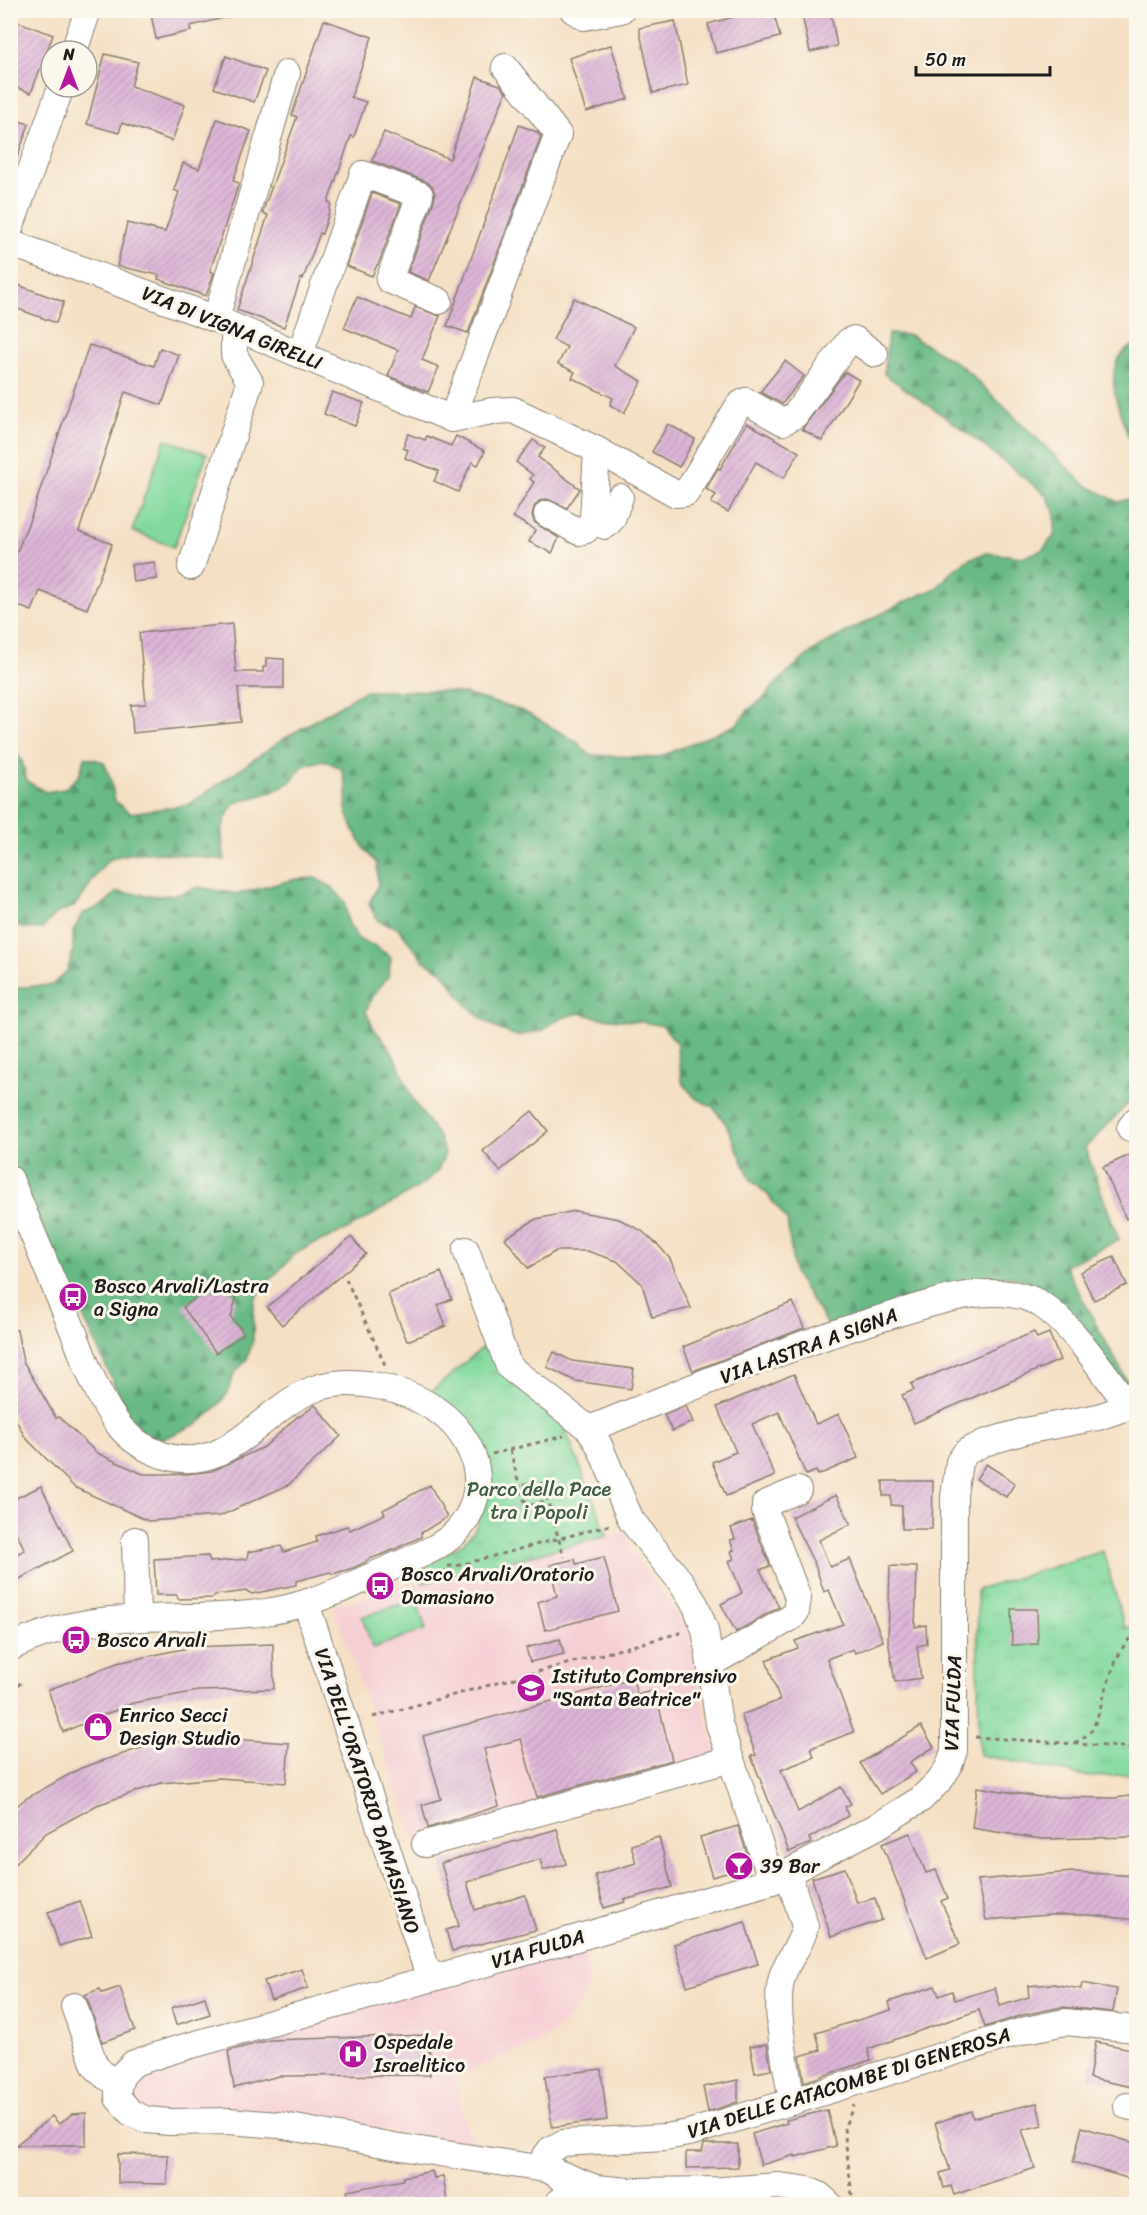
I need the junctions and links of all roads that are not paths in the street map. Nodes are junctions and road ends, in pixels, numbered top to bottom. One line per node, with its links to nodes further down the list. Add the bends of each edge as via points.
1 (88, 10): 4 (street)
2 (573, 10): 3 (street, via 584,17)
3 (621, 10)
4 (78, 39)
5 (505, 67): 14 (street, via 558,134)
6 (287, 73): 11 (street)
7 (57, 99): 8 (street)
8 (10, 228)
9 (10, 243): 11 (street, VIA DI VIGNA GIRELLI)
10 (439, 301): 12 (street, via 389,280 420,195 363,174)
11 (225, 323): 12 (street, VIA DI VIGNA GIRELLI); 19 (street, via 234,355 250,382)
12 (300, 354): 14 (street, VIA DI VIGNA GIRELLI)
13 (875, 354): 15 (street, via 854,339 849,341 795,415 783,422 746,401 739,405 686,493 676,494)
14 (452, 419): 15 (street, via 513,410)
15 (597, 450): 18 (street)
16 (620, 497): 18 (street, via 612,519 605,526)
17 (547, 514): 18 (street, via 579,532 586,530)
18 (593, 519)
19 (191, 567)
20 (10, 1179): 26 (street, via 98,1389 118,1424 144,1447 171,1458 201,1460 228,1448 310,1391 349,1384 398,1392 431,1406 449,1419 462,1436 477,1471 476,1495 465,1521 448,1539 424,1552)
21 (466, 1250): 23 (street, via 509,1367)
22 (1133, 1406): 23 (street, VIA LASTRA A SIGNA, via 1056,1317 1033,1300 998,1293 974,1294 828,1334); 32 (street, VIA FULDA, via 1025,1431 966,1452 959,1462 954,1496 955,1736 949,1766 932,1790 876,1827)
23 (589, 1429): 29 (street, via 631,1520 696,1606 705,1630)
24 (798, 1490): 29 (street, via 765,1504 798,1598 796,1612)
25 (135, 1539): 27 (street)
26 (306, 1603): 27 (street, via 253,1613); 33 (street, VIA DELL'ORATORIO DAMASIANO)
27 (137, 1618): 28 (street, via 111,1618 70,1626)
28 (10, 1648)
29 (710, 1664): 30 (street, via 719,1724)
30 (730, 1760): 31 (street); 32 (street)
31 (425, 1844)
32 (780, 1878): 33 (street, VIA FULDA); 37 (street, via 805,1926 782,1976 778,2002)
33 (430, 1979): 36 (street, VIA FULDA, via 141,2061 127,2068)
34 (74, 2006): 36 (street, via 95,2066)
35 (1137, 2029): 37 (street, VIA DELLE CATACOMBE DI GENEROSA, via 1055,2023)
36 (119, 2082): 38 (street, via 117,2092 122,2105 147,2120 279,2125)
37 (792, 2102): 38 (street, VIA DELLE CATACOMBE DI GENEROSA, via 689,2133 563,2143 546,2154 545,2164)
38 (550, 2170): 39 (street); 40 (street, via 570,2187 568,2195)
39 (595, 2188): 40 (street); 41 (street, via 629,2192 786,2186 808,2190)
40 (553, 2203)
41 (829, 2205)

